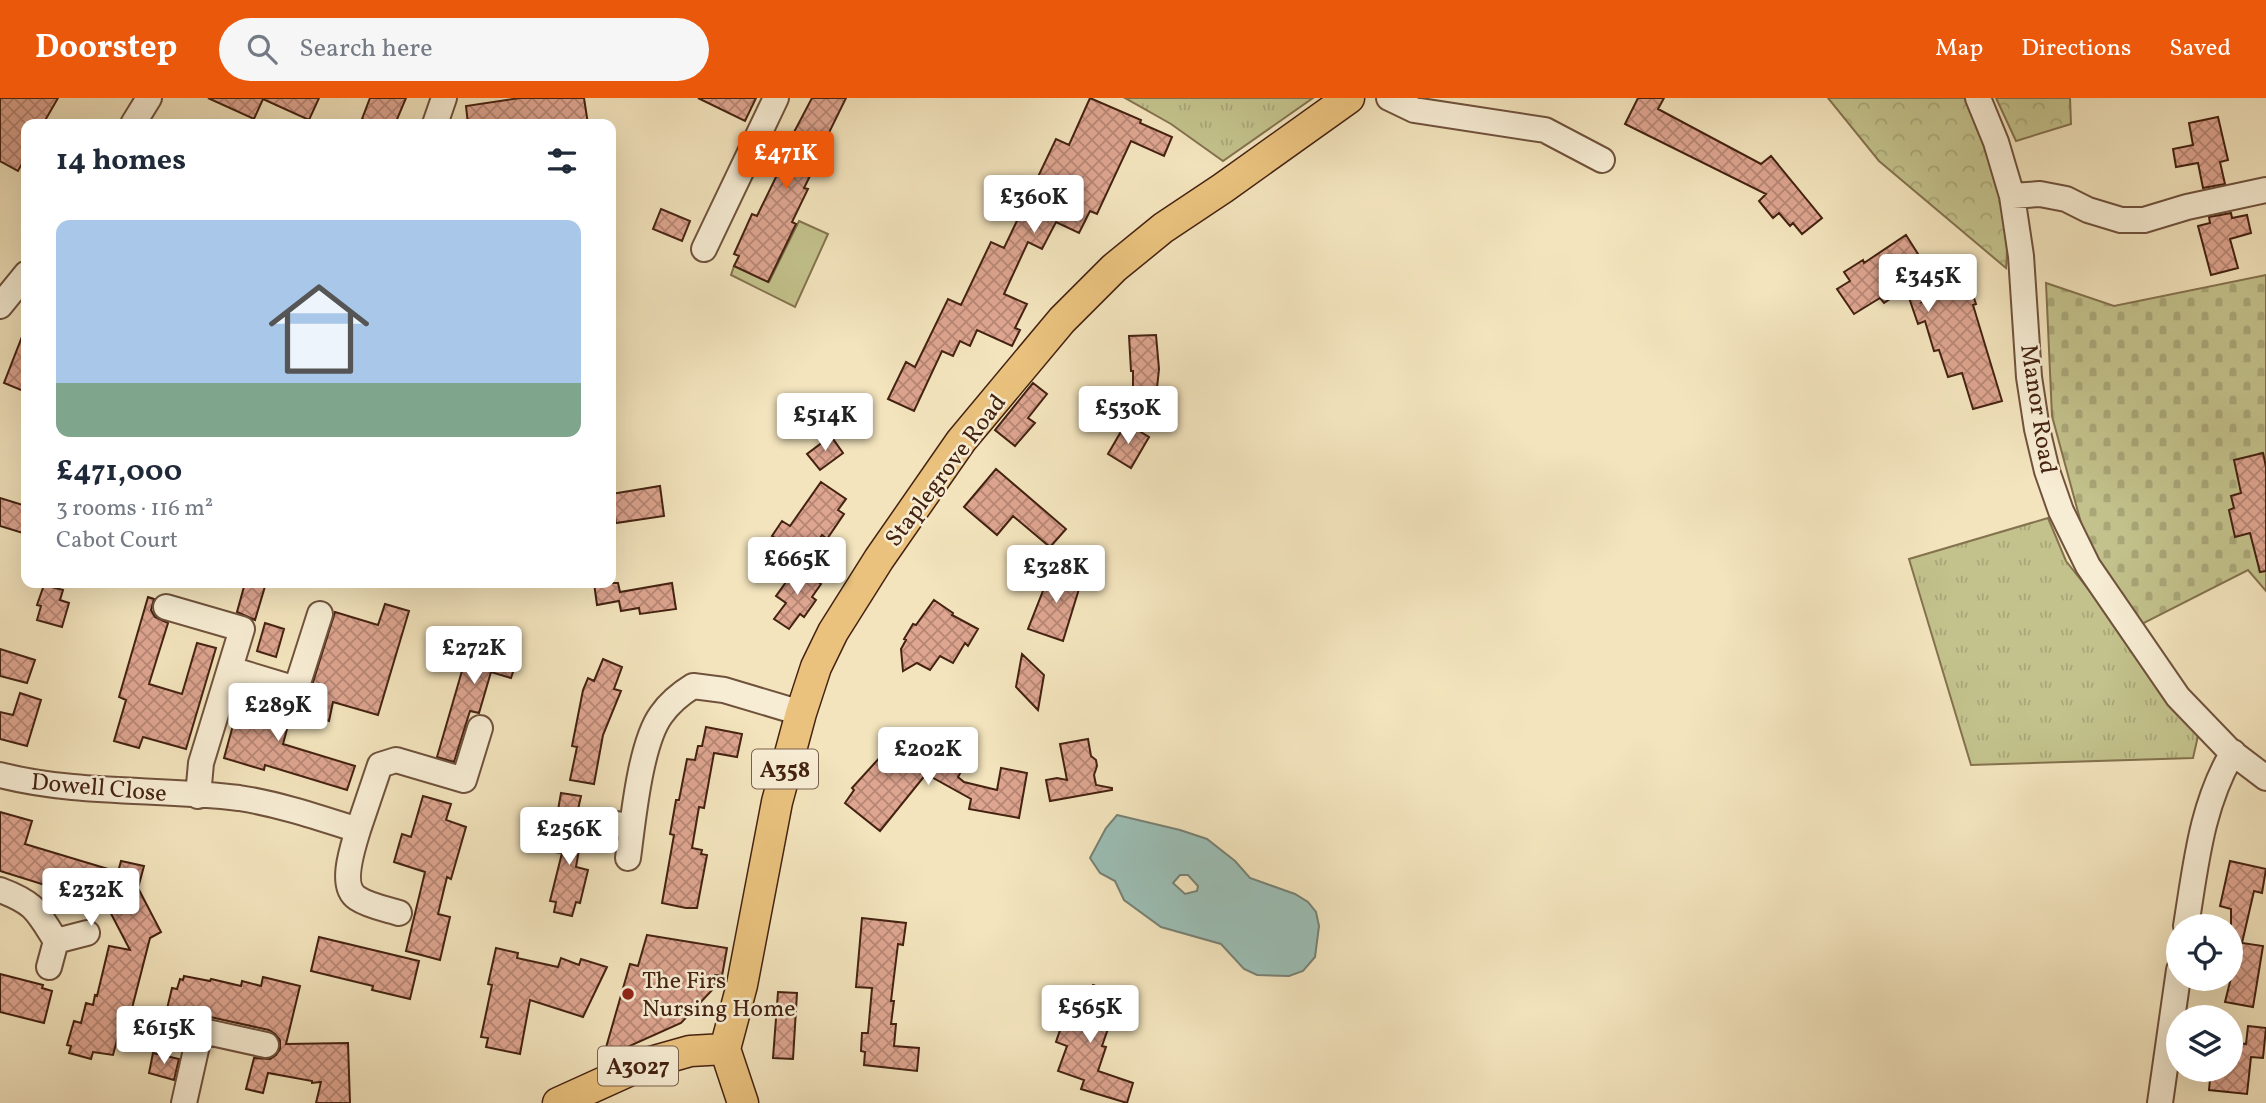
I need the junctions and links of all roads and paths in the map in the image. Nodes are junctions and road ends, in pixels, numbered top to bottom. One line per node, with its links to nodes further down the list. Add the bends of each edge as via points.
1 (149, 98): 7 (street)
2 (444, 98): 8 (street)
3 (776, 98): 12 (street)
4 (1349, 98): 18 (main road, Staplegrove Road / A358, via 1163,228 1062,320 961,441 879,559 833,632)
5 (1388, 98): 9 (street, via 1414,110 1545,131)
6 (1978, 98): 11 (street, Manor Road)
7 (136, 119)
8 (437, 119)
9 (1602, 160)
10 (2266, 190): 11 (street, via 2144,220 2120,220 2040,194)
11 (2012, 197): 20 (street, Manor Road, via 2029,377 2045,461 2061,511 2088,566 2178,697)
12 (704, 249)
13 (21, 280): 14 (street)
14 (0, 306)
15 (166, 607): 17 (street, Dowell Close, via 242,629)
16 (320, 614): 17 (street, via 296,689)
17 (230, 669): 23 (street, Dowell Close, via 201,763)
18 (801, 713): 25 (street, via 724,690 693,686 675,698 648,737); 36 (main road, Staplegrove Road / A358, via 777,802 742,985)
19 (480, 729): 26 (street, via 464,780 396,760 380,765)
20 (2233, 752): 22 (street, Manor Road); 30 (street, via 2217,778 2203,826)
21 (0, 775): 23 (street, Dowell Close, via 71,788)
22 (2266, 778)
23 (198, 796): 26 (street, Dowell Close, via 240,799)
24 (606, 822): 25 (street)
25 (632, 827): 27 (street)
26 (358, 830): 29 (street, via 348,866 349,889 355,898)
27 (628, 858)
28 (0, 890): 32 (street, via 34,907)
29 (399, 913)
30 (2188, 914)
31 (87, 933): 32 (street)
32 (56, 941): 33 (street)
33 (49, 968)
34 (2176, 991): 40 (street)
35 (266, 1045): 37 (street, via 190,1029)
36 (724, 1049): 38 (main road, A3027, via 690,1051 644,1064); 39 (main road)
37 (184, 1103)
38 (558, 1103)
39 (743, 1103)
40 (2160, 1103)

